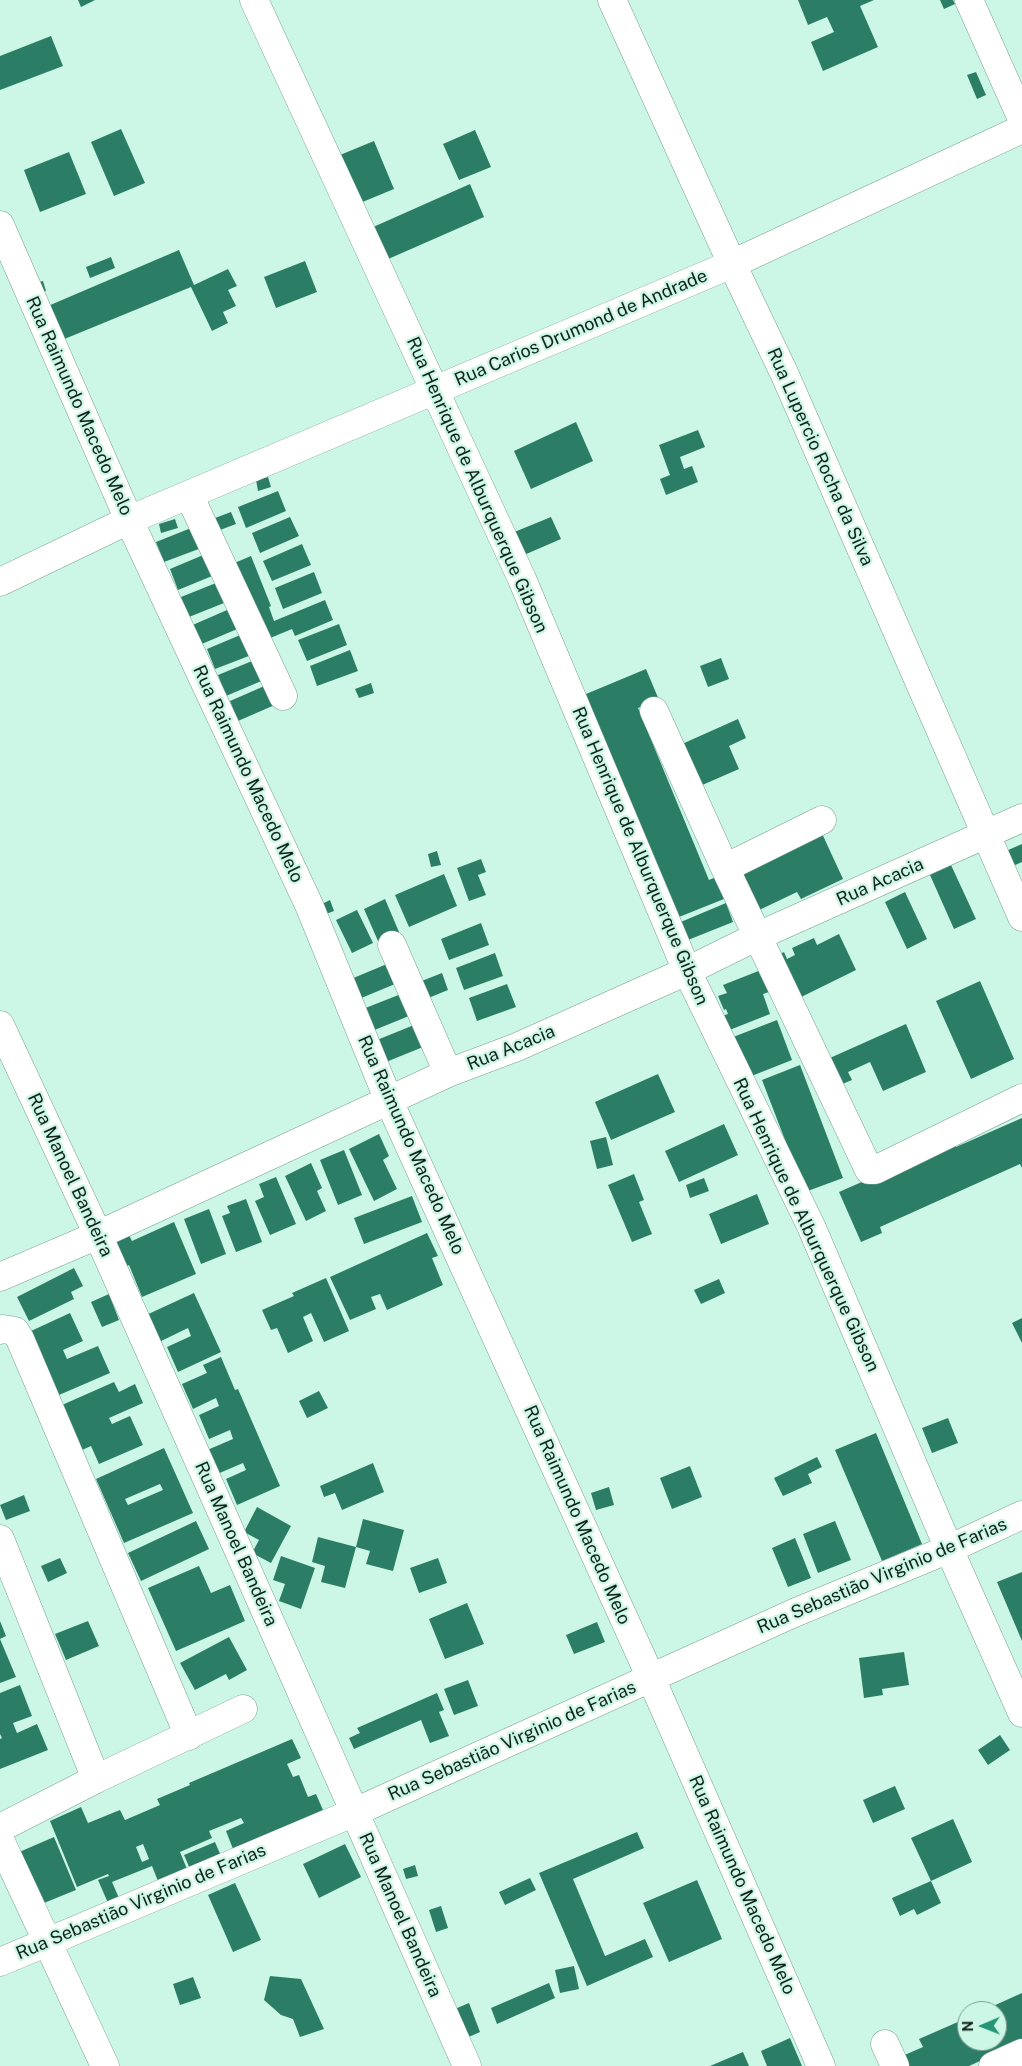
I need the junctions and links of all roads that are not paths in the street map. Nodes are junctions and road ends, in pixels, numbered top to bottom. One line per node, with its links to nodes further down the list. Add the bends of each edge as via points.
1 (254, 0): 8 (street, Rua Henrique de Alburquerque Gibson)
2 (612, 0): 7 (street, Rua Lupercio Rocha da Silva)
3 (969, 0): 4 (street)
4 (1022, 119)
5 (1022, 130): 7 (street, Rua Carios Drumond de Andrade)
6 (0, 225): 10 (street, Rua Raimundo Macedo Melo)
7 (732, 264): 8 (street, Rua Carios Drumond de Andrade); 16 (street, Rua Lupercio Rocha da Silva, via 789,384)
8 (434, 390): 9 (street, Rua Carios Drumond de Andrade); 21 (street, Rua Henrique de Alburquerque Gibson, via 522,579)
9 (189, 495): 10 (street, Rua Carios Drumond de Andrade); 12 (street)
10 (129, 520): 11 (street, Rua Carios Drumond de Andrade); 25 (street, Rua Raimundo Macedo Melo, via 309,905)
11 (0, 582)
12 (283, 696)
13 (654, 711): 17 (street)
14 (1022, 818): 16 (street, Rua Acacia)
15 (822, 820): 17 (street)
16 (986, 835): 18 (street, Rua Lupercio Rocha da Silva); 19 (street, Rua Acacia)
17 (725, 868): 19 (street)
18 (1022, 917)
19 (758, 936): 21 (street, Rua Acacia); 24 (street, via 869,1170 875,1170)
20 (392, 945): 23 (street)
21 (687, 971): 23 (street, Rua Acacia, via 517,1047); 31 (street, Rua Henrique de Alburquerque Gibson, via 811,1226)
22 (0, 1025): 26 (street, Rua Manoel Bandeira)
23 (448, 1073): 25 (street, Rua Acacia)
24 (1022, 1098)
25 (389, 1101): 26 (street, Rua Acacia); 32 (street, Rua Raimundo Macedo Melo)
26 (98, 1235): 27 (street, Rua Acacia); 37 (street, Rua Manoel Bandeira)
27 (0, 1277)
28 (0, 1330): 35 (street, via 15,1332 20,1339)
29 (1022, 1515): 31 (street, Rua Sebastião Virginio de Farias)
30 (0, 1539): 36 (street)
31 (949, 1549): 32 (street, Rua Sebastião Virginio de Farias, via 794,1613); 34 (street, Rua Henrique de Alburquerque Gibson)
32 (651, 1678): 37 (street, Rua Sebastião Virginio de Farias); 45 (street, Rua Raimundo Macedo Melo)
33 (243, 1709): 35 (street)
34 (1022, 1713)
35 (189, 1736): 36 (street)
36 (96, 1779): 38 (street)
37 (355, 1812): 40 (street, Rua Sebastião Virginio de Farias); 44 (street, Rua Manoel Bandeira)
38 (0, 1828)
39 (0, 1840): 40 (street)
40 (47, 1941): 41 (street, Rua Sebastião Virginio de Farias); 43 (street)
41 (0, 1962)
42 (1022, 2053): 46 (street)
43 (104, 2066)
44 (467, 2066)
45 (821, 2066)
46 (993, 2066)

